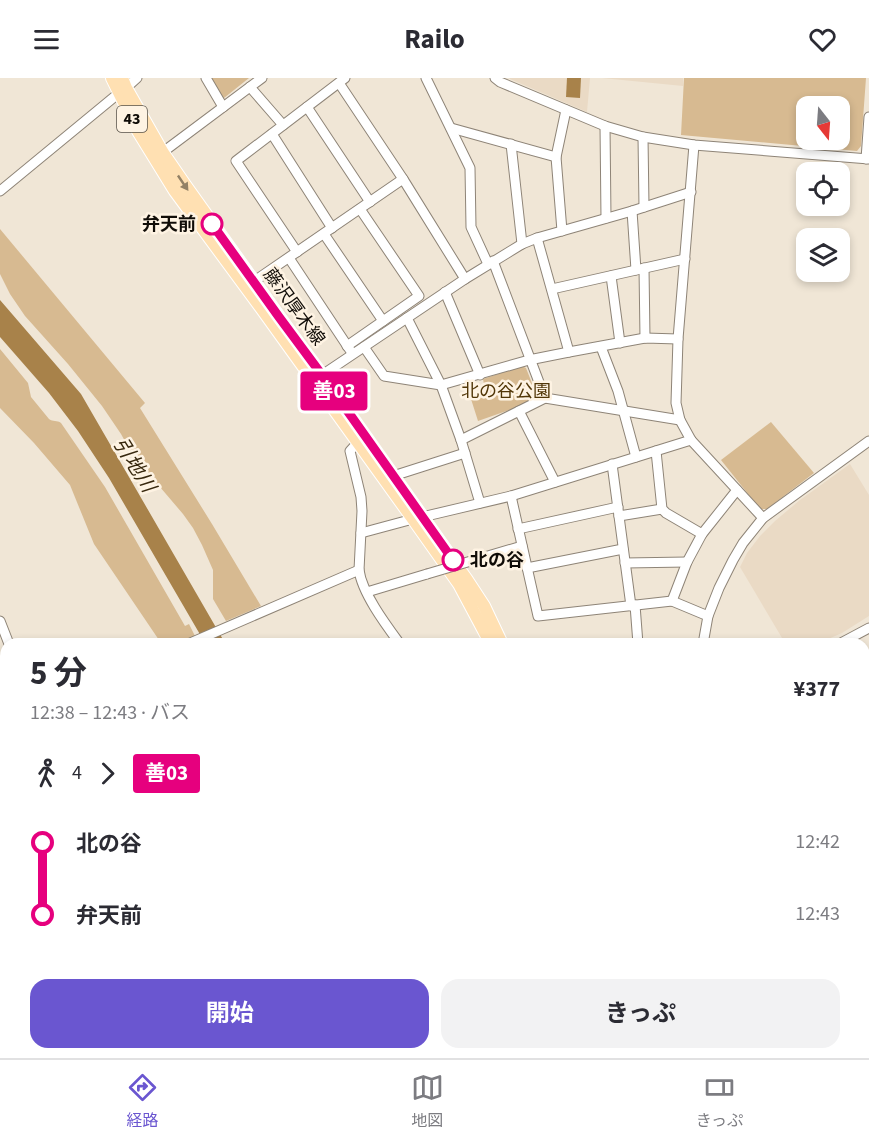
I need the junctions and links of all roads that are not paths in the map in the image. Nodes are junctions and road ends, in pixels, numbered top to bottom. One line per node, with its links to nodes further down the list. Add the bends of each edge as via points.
1 (112, 78): 8 (main road, 藤沢厚木線 / 43)
2 (137, 78): 8 (street)
3 (206, 78): 10 (street)
4 (262, 78): 9 (street)
5 (426, 78): 16 (street)
6 (495, 78): 12 (street)
7 (342, 80): 11 (street); 24 (street)
8 (122, 86): 21 (main road, 藤沢厚木線 / 43); 25 (street)
9 (250, 87): 10 (street); 14 (street)
10 (223, 107): 21 (street)
11 (307, 107): 14 (street); 27 (street)
12 (566, 110): 15 (street); 22 (street)
13 (869, 117): 23 (street)
14 (283, 125): 17 (street)
15 (605, 126): 18 (street); 31 (street)
16 (451, 128): 19 (street); 38 (street, via 470,168 471,227)
17 (272, 134): 32 (street); 36 (street, via 236,161)
18 (643, 137): 20 (street); 28 (street)
19 (511, 144): 22 (street); 35 (street)
20 (694, 145): 23 (street); 26 (street)
21 (159, 156): 42 (main road, 藤沢厚木線 / 43, one-way to 42); 62 (main road, 藤沢厚木線 / 43, via 175,191)
22 (555, 157): 33 (street)
23 (867, 159)
24 (403, 179): 27 (street); 41 (street)
25 (0, 191)
26 (690, 192): 28 (street); 37 (street)
27 (370, 202): 29 (street)
28 (644, 207): 30 (street)
29 (360, 209): 32 (street); 46 (street, via 419,296)
30 (632, 211): 31 (street); 39 (street)
31 (606, 218): 33 (street)
32 (328, 231): 36 (street); 46 (street)
33 (562, 231): 34 (street)
34 (537, 238): 35 (street); 43 (street)
35 (522, 244): 38 (street)
36 (293, 255): 42 (street); 52 (street)
37 (685, 259): 39 (street); 48 (street)
38 (491, 263): 41 (street); 54 (street)
39 (640, 269): 40 (street); 47 (street)
40 (611, 276): 43 (street); 49 (street)
41 (465, 279): 44 (street)
42 (253, 282): 55 (main road, 藤沢厚木線 / 43)
43 (552, 290): 53 (street)
44 (445, 292): 45 (street); 56 (street)
45 (408, 318): 50 (street); 57 (street)
46 (383, 321): 52 (street)
47 (645, 338): 48 (street); 49 (street)
48 (678, 339): 61 (street, via 676,403)
49 (620, 343): 51 (street)
50 (364, 347): 52 (street); 57 (street, via 384,376)
51 (601, 347): 53 (street); 60 (street)
52 (350, 350): 55 (street)
53 (569, 352): 54 (street)
54 (529, 360): 56 (street); 58 (street)
55 (322, 375): 62 (main road, 藤沢厚木線 / 43)
56 (480, 375): 57 (street)
57 (441, 385): 63 (street)
58 (545, 398): 59 (street); 60 (street)
59 (519, 411): 63 (street); 71 (street)
60 (624, 412): 61 (street); 68 (street)
61 (680, 420): 64 (street)
62 (361, 439): 70 (main road, 藤沢厚木線 / 43); 77 (main road, 藤沢厚木線 / 43); 80 (street, via 350,451 361,497)
63 (461, 440): 67 (street)
64 (691, 440): 66 (street); 72 (street)
65 (869, 441): 78 (street)
66 (656, 451): 68 (street); 75 (street)
67 (465, 453): 70 (street); 74 (street)
68 (636, 457): 69 (street)
69 (612, 464): 71 (street); 76 (street)
70 (393, 476): 77 (main road, 藤沢厚木線 / 43)
71 (555, 482): 73 (street)
72 (737, 490): 78 (street); 81 (street)
73 (511, 496): 74 (street); 79 (street)
74 (480, 503): 77 (street)
75 (662, 509): 76 (street); 81 (street)
76 (619, 511): 79 (street); 83 (street)
77 (418, 518): 80 (street); 97 (main road, 藤沢厚木線 / 43); 98 (main road, 藤沢厚木線 / 43, via 467,580)
78 (763, 518): 91 (street, via 733,560)
79 (518, 529): 82 (street)
80 (361, 533): 87 (street)
81 (702, 534): 84 (street)
82 (522, 546): 86 (street); 88 (street, bridge)
83 (623, 549): 85 (street); 86 (street)
84 (687, 562): 85 (street); 89 (street)
85 (625, 563): 90 (street)
86 (527, 568): 90 (street, via 538,616)
87 (359, 570): 88 (street); 95 (street)
88 (367, 592): 96 (street)
89 (672, 600): 90 (street); 91 (street)
90 (633, 605): 99 (street)
91 (708, 616): 100 (street)
92 (0, 621): 94 (street)
93 (869, 628): 101 (street)
94 (7, 638)
95 (200, 638)
96 (396, 638)
97 (488, 638)
98 (499, 638)
99 (637, 638)
100 (704, 638)
101 (850, 638)

